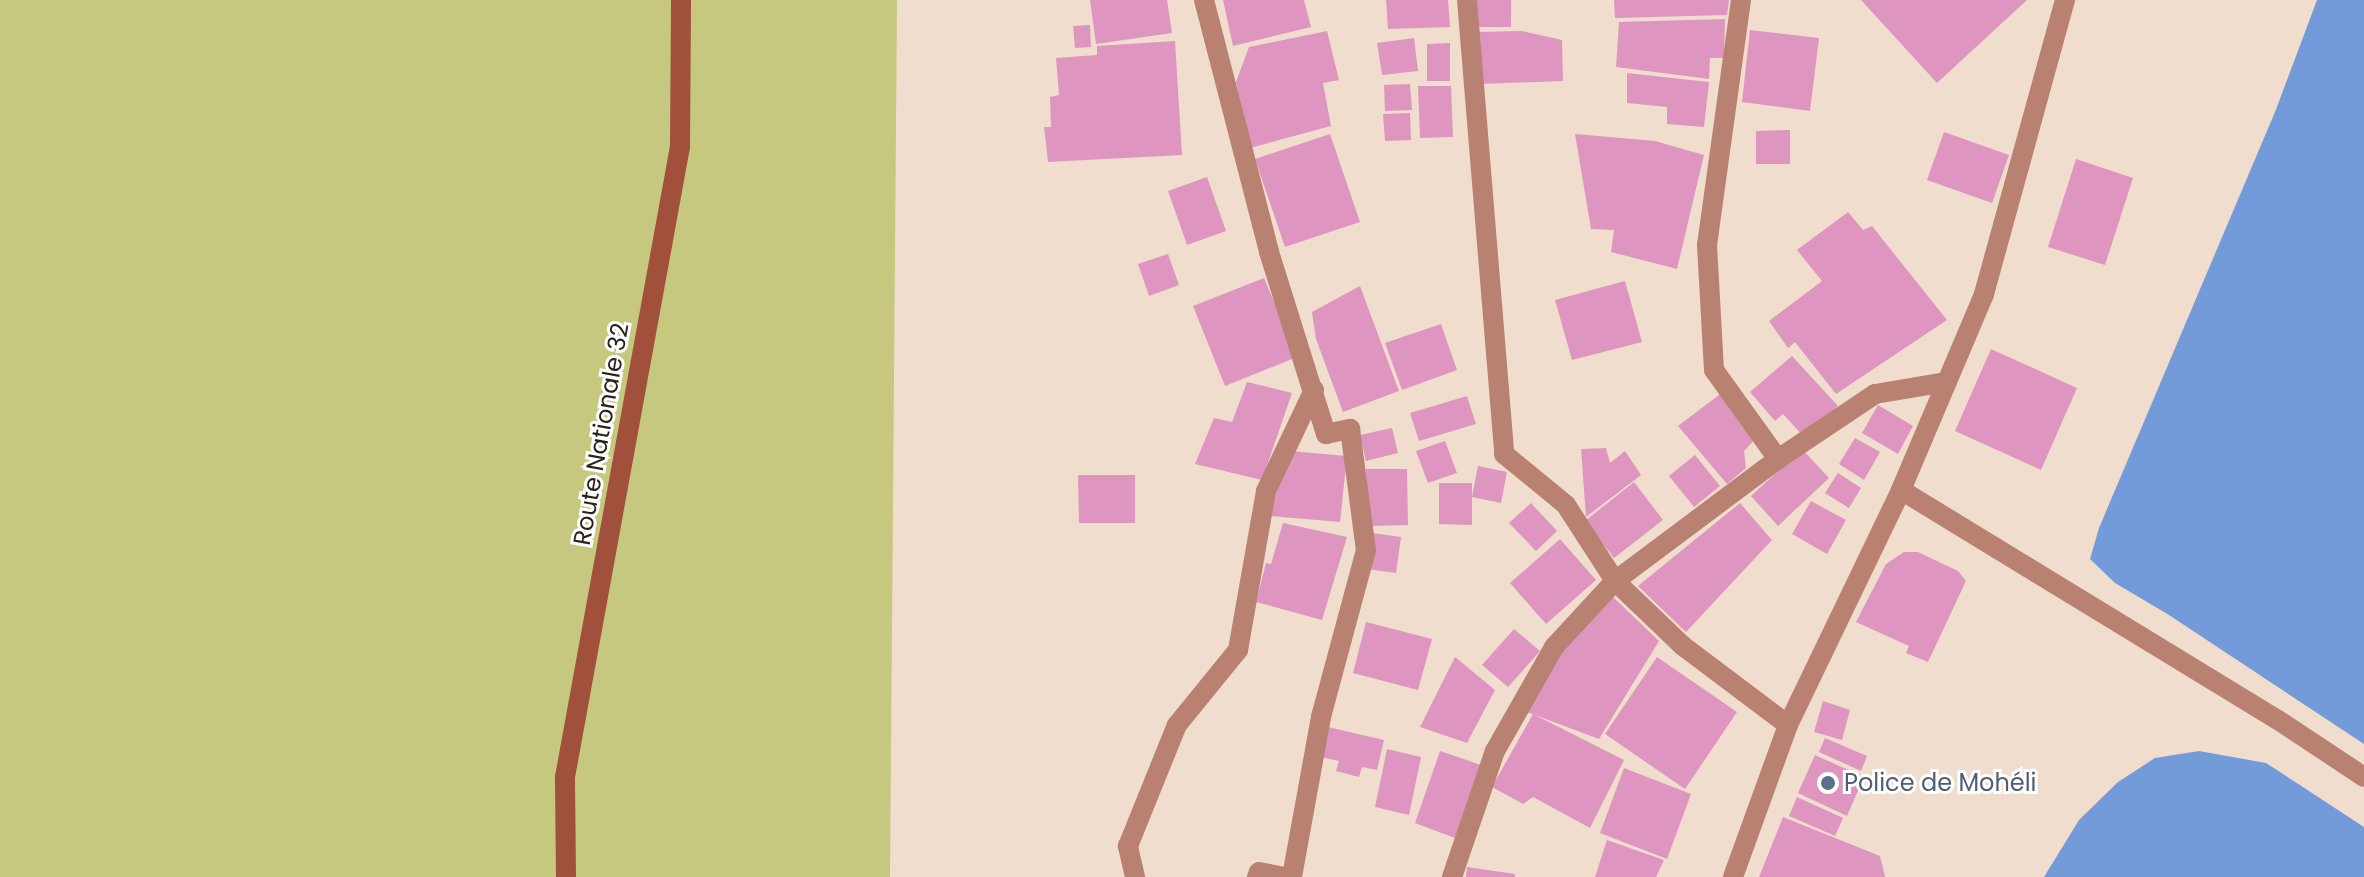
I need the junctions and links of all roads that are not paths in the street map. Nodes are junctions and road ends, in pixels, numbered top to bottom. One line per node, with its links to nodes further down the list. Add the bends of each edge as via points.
1 (681, 0): 13 (street, Route Nationale 32, via 680,147 565,777)
2 (1204, 0): 7 (street, via 1269,252)
3 (1467, 0): 10 (street, via 1504,454 1566,505)
4 (1741, 0): 8 (street, via 1707,245 1714,370)
5 (2065, 0): 6 (street, via 1984,294)
6 (1947, 382): 8 (street, via 1875,394); 9 (street)
7 (1314, 390): 14 (street, via 1266,491 1238,650 1177,725 1128,846); 17 (street, via 1326,434 1350,429 1366,550 1321,717)
8 (1778, 459): 10 (street)
9 (1901, 490): 11 (street); 12 (street)
10 (1615, 581): 11 (street, via 1683,646); 18 (street, via 1554,647 1495,751)
11 (1788, 725): 19 (street)
12 (2364, 777)
13 (566, 877)
14 (1135, 877)
15 (1257, 877): 16 (street, via 1259,872)
16 (1284, 877)
17 (1292, 877)
18 (1452, 877)
19 (1733, 877)

